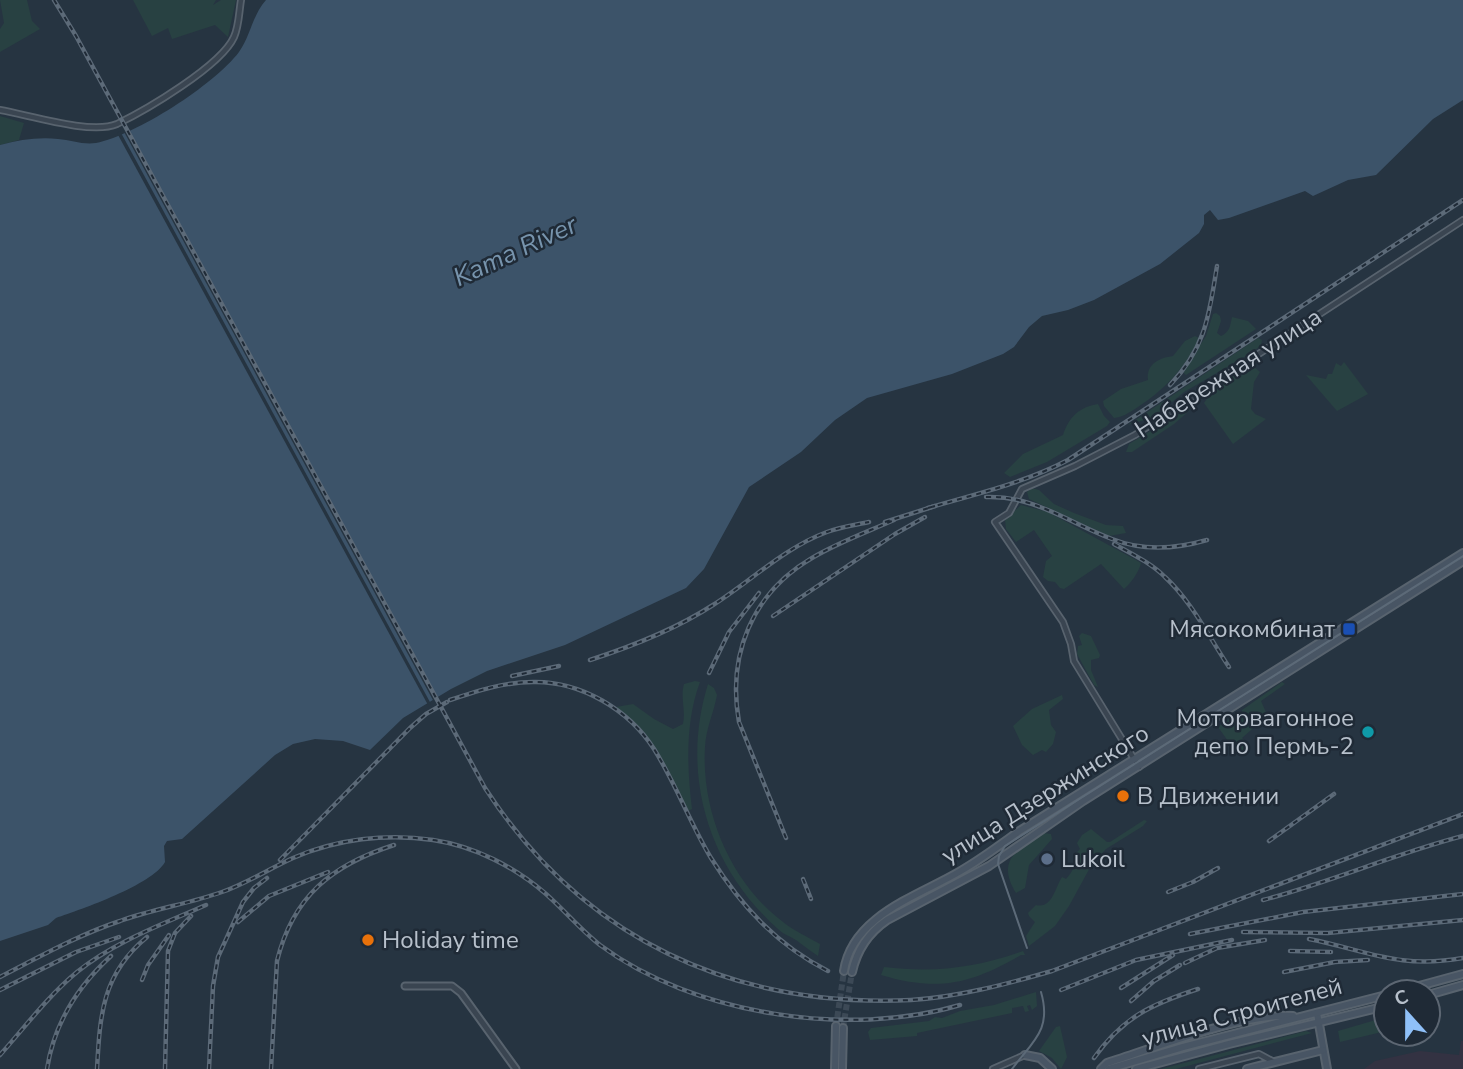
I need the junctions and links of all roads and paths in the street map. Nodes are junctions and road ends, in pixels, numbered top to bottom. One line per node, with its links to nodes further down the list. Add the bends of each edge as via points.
1 (241, 0): 2 (street, via 234,37 218,56 117,124 86,127)
2 (0, 110)
3 (1463, 220): 6 (street, Набережная улица, via 1135,435 1022,489 1009,513 995,522 1063,622 1074,661)
4 (1463, 553): 6 (main road, улица Дзержинского)
5 (1463, 561): 6 (main road, улица Дзержинского)
6 (1137, 764): 7 (main road, улица Дзержинского, via 875,921 852,945)
7 (848, 971)
8 (1463, 974): 9 (main road)
9 (1442, 980)
10 (1463, 985): 12 (main road)
11 (405, 986): 21 (street, via 452,986)
12 (1442, 991)
13 (1372, 999): 15 (main road, улица Строителей)
14 (1372, 1010): 17 (main road, улица Строителей)
15 (1317, 1013): 16 (main road, улица Строителей); 17 (main road)
16 (1300, 1016): 26 (main road, via 1226,1026 1107,1063); 27 (main road, улица Строителей)
17 (1318, 1023): 18 (main road); 28 (main road, улица Строителей)
18 (1323, 1050): 20 (main road); 31 (main road)
19 (1025, 1055): 24 (street); 25 (main road, via 1040,1058)
20 (1274, 1062): 29 (street, via 1259,1054); 30 (main road)
21 (516, 1069)
22 (835, 1069): 23 (main road, via 839,1027)
23 (842, 1069)
24 (993, 1069)
25 (1052, 1069)
26 (1101, 1069)
27 (1109, 1069)
28 (1136, 1069)
29 (1199, 1069)
30 (1247, 1069)
31 (1327, 1069)

